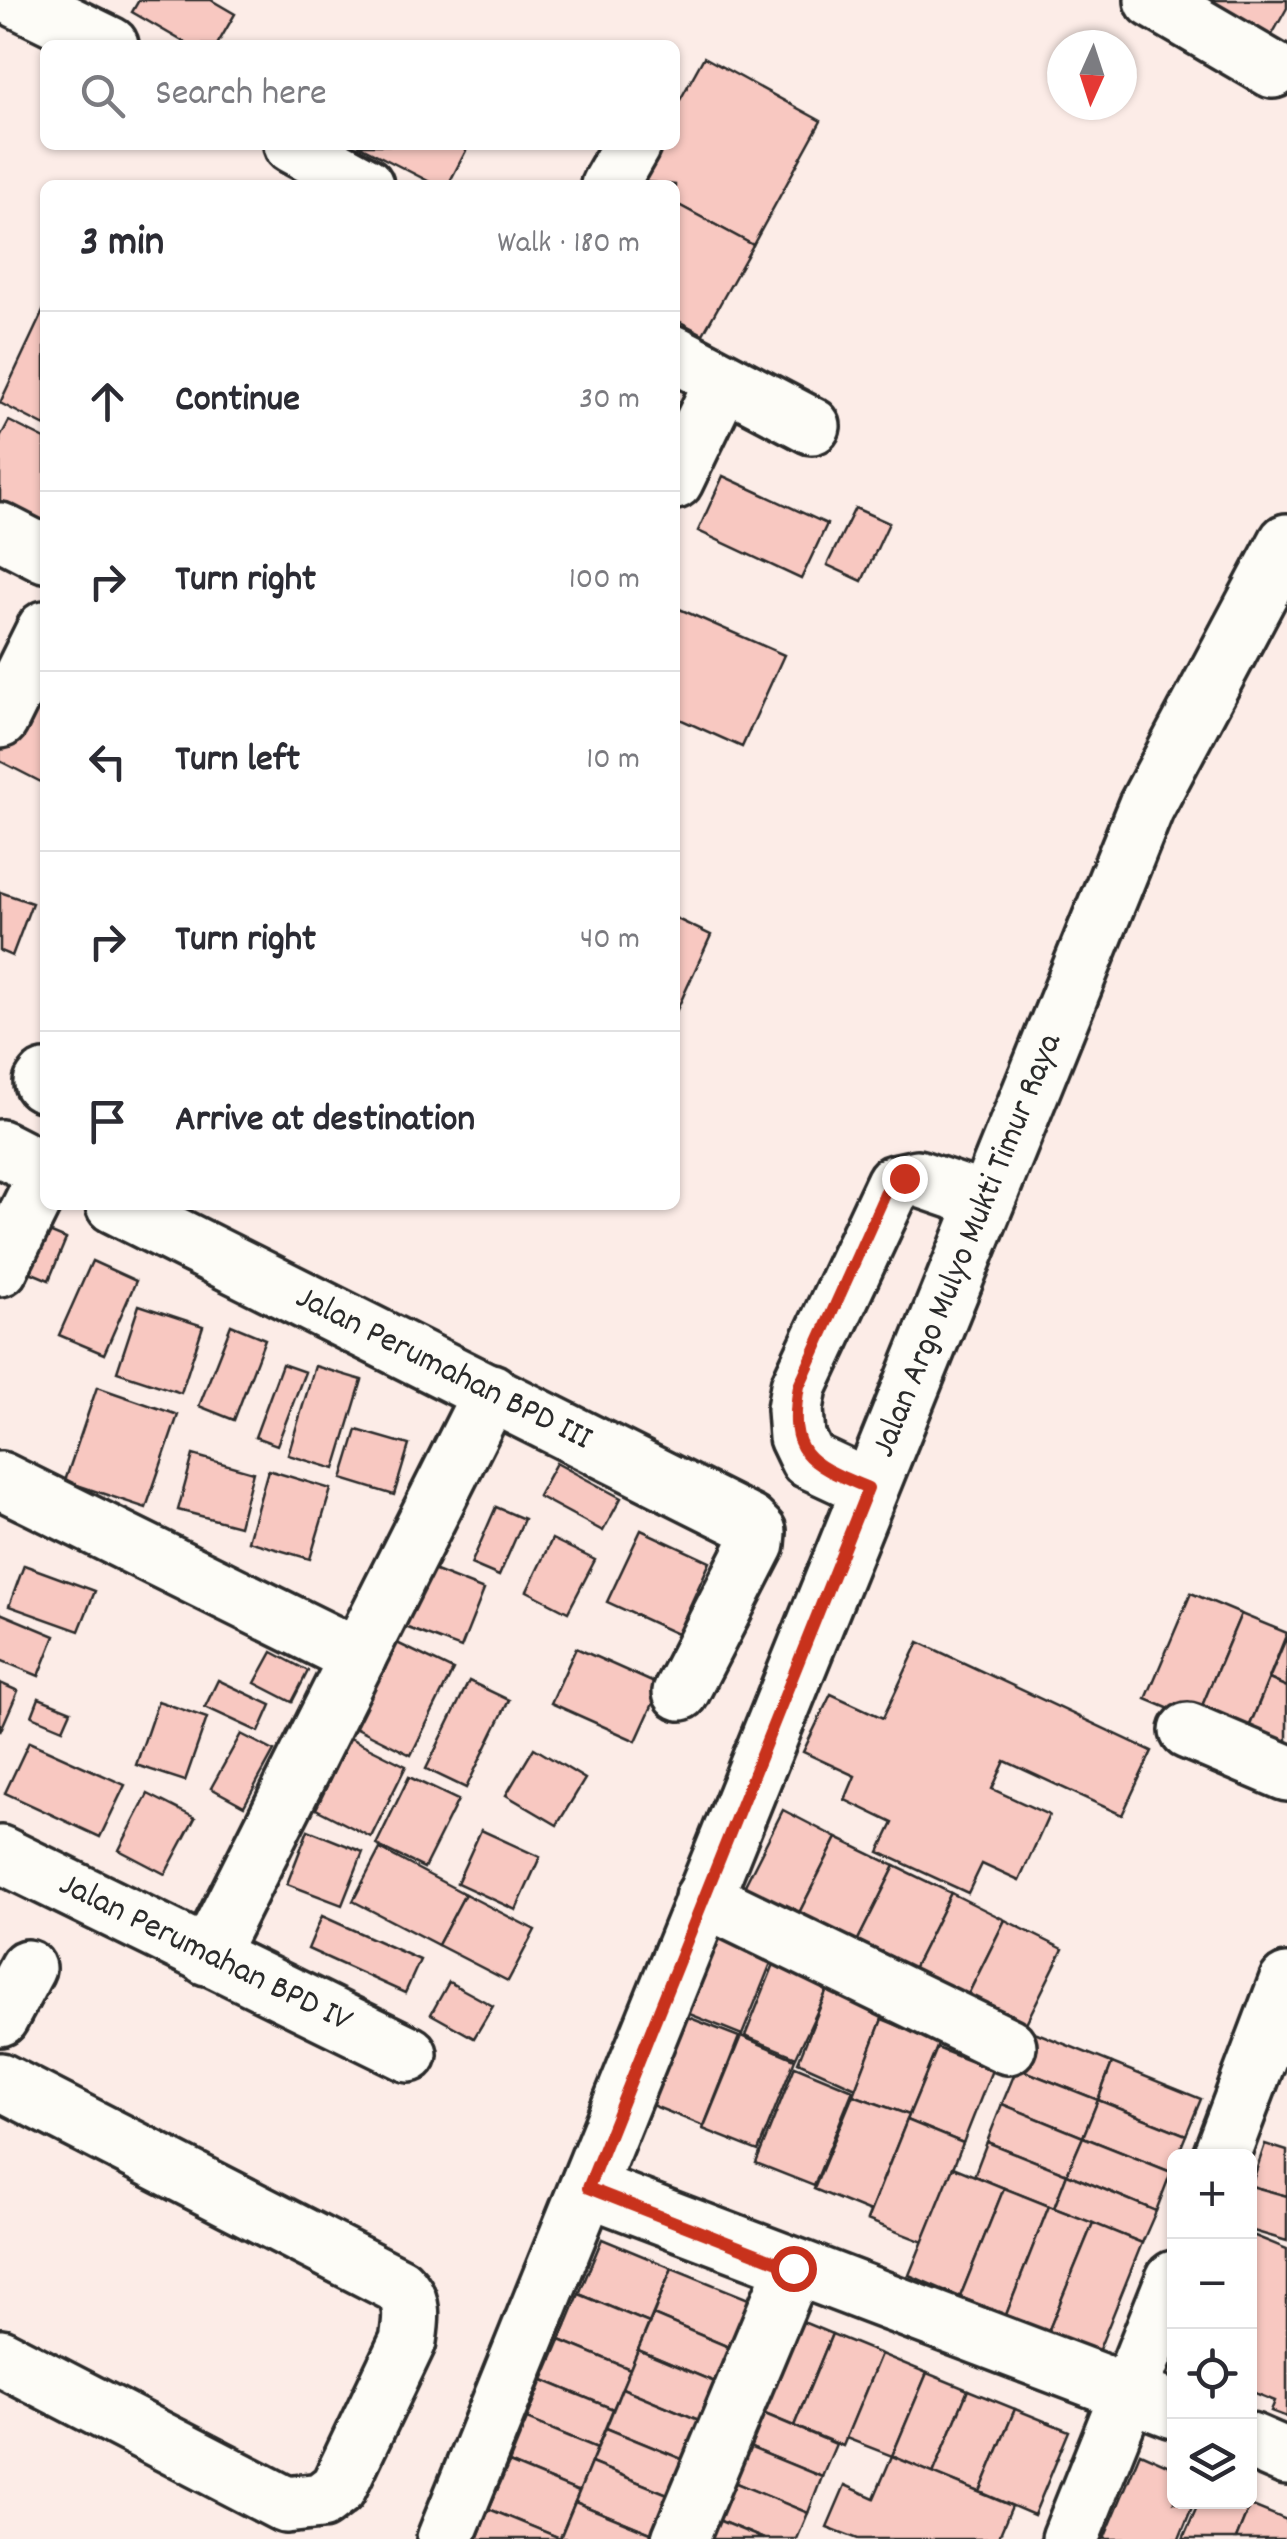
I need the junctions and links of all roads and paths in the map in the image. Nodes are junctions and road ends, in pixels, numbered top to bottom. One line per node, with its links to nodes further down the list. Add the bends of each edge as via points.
1 (18, 0): 3 (street)
2 (1153, 0): 4 (street)
3 (105, 27)
4 (1273, 70)
5 (301, 150): 7 (street)
6 (629, 150): 8 (street)
7 (356, 180)
8 (612, 180)
9 (680, 357): 10 (street)
10 (723, 381): 11 (street); 12 (street)
11 (812, 426)
12 (680, 471)
13 (0, 531): 15 (street)
14 (1287, 542): 21 (street, Jalan Argo Mulyo Mukti Timur Raya, via 1146,807)
15 (40, 551)
16 (40, 639): 17 (street)
17 (0, 720)
18 (0, 1148): 19 (street)
19 (40, 1171)
20 (40, 1184): 23 (street)
21 (959, 1192): 26 (street, Jalan Argo Mulyo Mukti Timur Raya); 26 (street, via 904,1178 886,1192 799,1386 797,1437 808,1460)
22 (124, 1210): 24 (street, Jalan Perumahan BPD III)
23 (0, 1268)
24 (491, 1392): 27 (street); 28 (street, Jalan Perumahan BPD III, via 758,1532)
25 (0, 1480): 27 (street)
26 (850, 1481): 32 (street, Jalan Argo Mulyo Mukti Timur Raya)
27 (358, 1658): 33 (street)
28 (682, 1692)
29 (1188, 1731): 30 (street)
30 (1287, 1773)
31 (0, 1854): 33 (street, Jalan Perumahan BPD IV)
32 (703, 1898): 37 (street); 41 (street, Jalan Argo Mulyo Mukti Timur Raya)
33 (208, 1957): 38 (street, Jalan Perumahan BPD IV)
34 (27, 1968): 36 (street)
35 (1287, 1982): 40 (street)
36 (0, 2018)
37 (1008, 2046)
38 (409, 2054)
39 (0, 2081): 44 (street, via 398,2286 408,2296 412,2318 408,2341 338,2488 310,2504 286,2504)
40 (1224, 2149)
41 (588, 2188): 42 (street); 48 (street, Jalan Argo Mulyo Mukti Timur Raya)
42 (793, 2268): 45 (street); 49 (street)
43 (1167, 2320): 45 (street)
44 (0, 2357)
45 (1153, 2401): 50 (street)
46 (1257, 2444): 47 (street)
47 (1287, 2457)
48 (445, 2539)
49 (680, 2539)
50 (1070, 2539)

